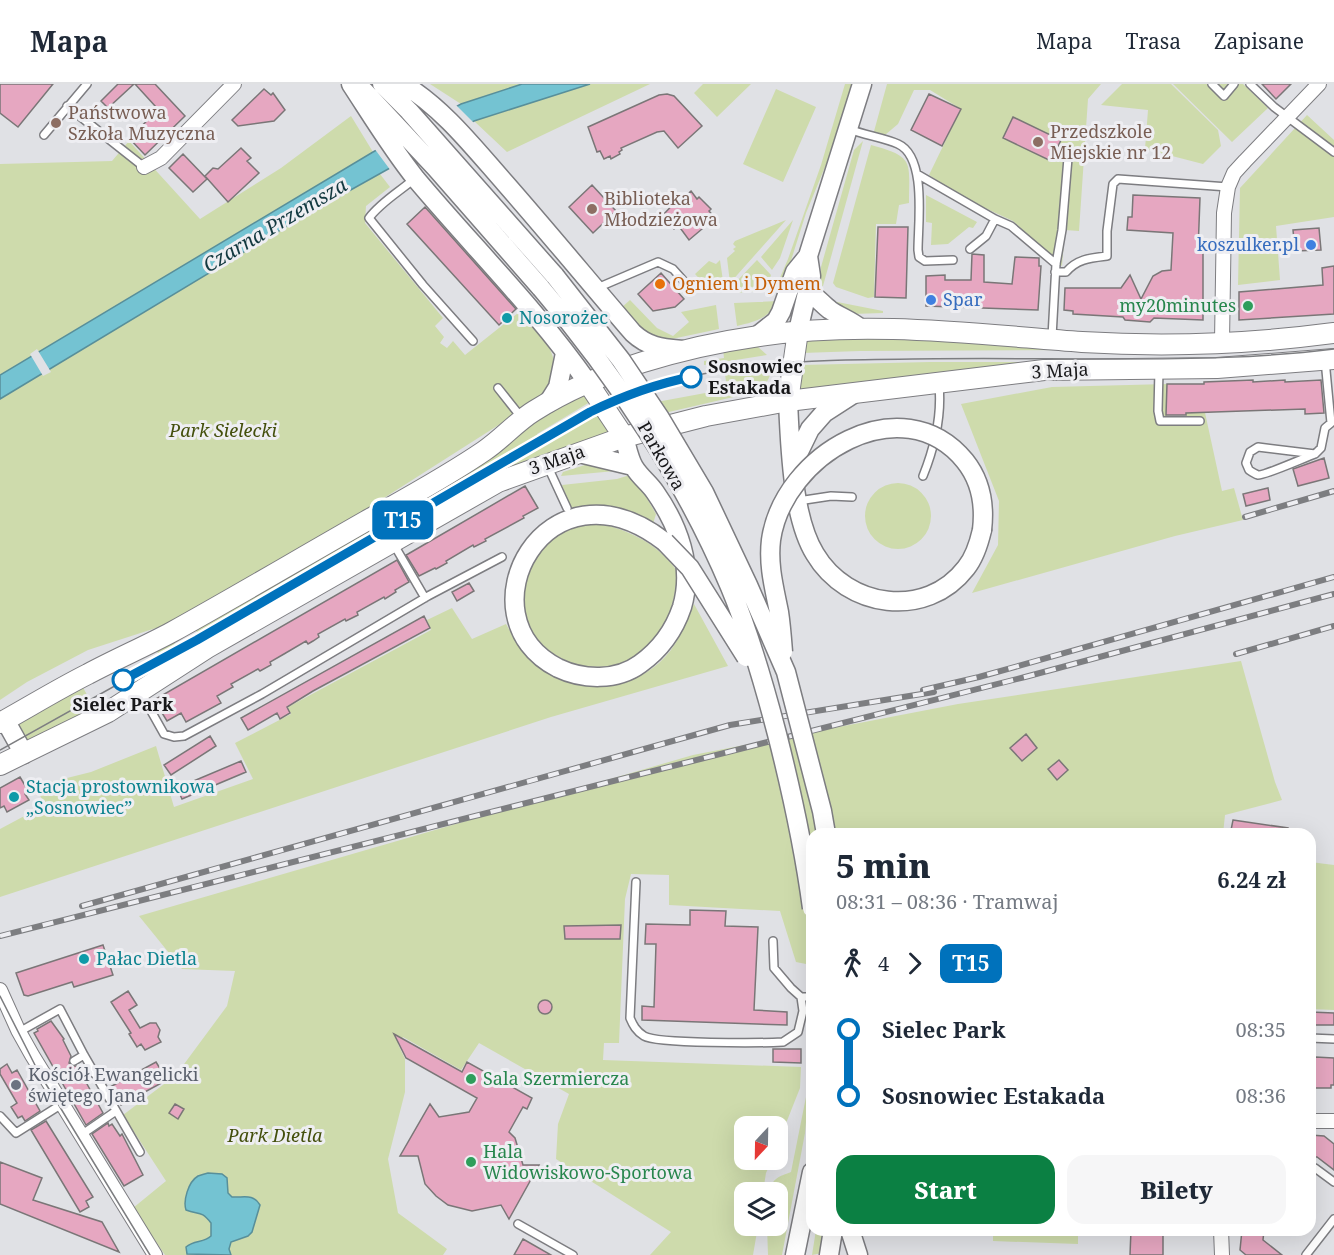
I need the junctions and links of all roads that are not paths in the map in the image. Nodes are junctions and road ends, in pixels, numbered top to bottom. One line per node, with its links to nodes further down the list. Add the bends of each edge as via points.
1 (87, 84): 12 (lane)
2 (234, 84): 19 (street, via 161,158)
3 (351, 84): 14 (street)
4 (357, 84): 14 (street, Parkowa)
5 (382, 84): 14 (street, Parkowa)
6 (403, 84): 29 (street, via 441,113)
7 (862, 84): 15 (street)
8 (1212, 84): 9 (lane, via 1224,96)
9 (1234, 84)
10 (1250, 84): 13 (lane)
11 (1319, 84): 13 (street)
12 (67, 106): 16 (lane); 19 (lane)
13 (1287, 116): 17 (lane); 22 (street, via 1234,173)
14 (395, 121): 21 (street); 28 (street, Parkowa, via 443,163)
15 (849, 129): 20 (lane, via 898,144 907,150); 25 (street)
16 (44, 135)
17 (1334, 152)
18 (1068, 158): 27 (lane)
19 (144, 167)
20 (918, 174): 23 (lane); 26 (lane, via 920,256 925,261)
21 (416, 178): 37 (lane, via 369,218); 40 (street)
22 (1228, 187): 27 (lane, via 1118,179 1113,184 1107,256 1084,259 1066,272); 38 (street)
23 (995, 219): 24 (lane, via 986,236); 27 (lane, via 1011,226)
24 (970, 249)
25 (808, 256): 31 (street, via 811,276); 35 (street, via 795,272 776,321)
26 (953, 261)
27 (1055, 268): 36 (lane)
28 (548, 282): 64 (street, Parkowa, bridge, via 621,360 689,466); 65 (street, Parkowa, bridge, via 665,459 729,586)
29 (596, 289): 30 (lane, via 658,262 673,268); 39 (street, via 641,341)
30 (692, 290)
31 (807, 291): 32 (street); 33 (street)
32 (861, 328): 33 (main road, 3 Maja); 36 (main road, 3 Maja)
33 (798, 331): 35 (main road, 3 Maja); 47 (main road)
34 (1334, 333): 38 (main road, 3 Maja)
35 (757, 336): 39 (main road, 3 Maja)
36 (1051, 339): 38 (main road, 3 Maja)
37 (473, 341)
38 (1222, 342)
39 (682, 350): 44 (main road, 3 Maja)
40 (565, 353): 44 (street); 48 (street, via 558,387)
41 (1329, 360): 42 (main road, 3 Maja); 53 (lane, via 1331,423 1325,428 1321,448)
42 (1159, 369): 43 (main road, 3 Maja, via 1044,370); 50 (lane, via 1161,420)
43 (939, 382): 46 (main road, 3 Maja); 57 (lane, via 940,415)
44 (588, 383): 48 (main road); 51 (main road)
45 (498, 388): 49 (lane)
46 (855, 393): 47 (main road, 3 Maja); 55 (street, via 824,412 810,429)
47 (788, 401): 51 (main road, 3 Maja, via 706,416); 55 (street)
48 (548, 403): 49 (main road)
49 (522, 419): 67 (main road, via 487,450 420,490 168,634)
50 (1200, 421)
51 (624, 438): 52 (main road, 3 Maja); 56 (street)
52 (579, 453): 54 (main road, 3 Maja); 56 (street)
53 (1315, 454): 53 (lane, via 1258,447 1250,452 1246,463 1249,470 1267,474)
54 (547, 463): 60 (lane); 61 (main road, 3 Maja, via 498,482)
55 (793, 464): 59 (street)
56 (633, 466): 65 (street, bridge, via 654,491 682,544 687,569 678,617 660,648 634,668 588,677 546,660 522,632 515,600 517,577 526,554 543,535 573,518 597,515 622,519 644,528 674,551 699,581)
57 (923, 476)
58 (852, 497): 59 (lane)
59 (798, 501): 64 (street, bridge, via 806,537 816,556 846,586 877,600 909,602 941,590 966,569 982,530 984,508 975,477 954,450 916,431 884,430 852,438 823,454 806,469 786,497 771,538 771,570)
60 (567, 508)
61 (392, 541): 63 (lane); 66 (main road, 3 Maja)
62 (501, 557): 63 (lane)
63 (424, 598): 66 (lane, via 262,694 184,735 164,734)
64 (786, 672): 70 (street, Parkowa, bridge)
65 (763, 681): 71 (street, Parkowa, bridge, via 797,815)
66 (140, 690): 68 (main road, 3 Maja, via 108,712)
67 (3, 722): 68 (street)
68 (24, 754): 69 (main road, 3 Maja)
69 (0, 765)
70 (825, 828)
71 (806, 871)
72 (636, 882): 75 (lane, via 630,1017 643,1036 783,1042 798,1032 803,1011)
73 (773, 941): 75 (lane, via 774,968)
74 (0, 990): 77 (street)
75 (801, 997): 76 (lane)
76 (806, 997)
77 (19, 1032): 80 (lane, via 60,1009); 82 (street, via 50,1075)
78 (1316, 1038): 79 (lane)
79 (1334, 1039)
80 (84, 1055): 81 (lane); 83 (lane)
81 (74, 1061)
82 (62, 1104): 84 (lane, via 16,1133); 87 (street)
83 (116, 1111): 87 (lane); 88 (lane)
84 (0, 1116)
85 (1316, 1121): 86 (street)
86 (1334, 1121)
87 (81, 1135): 97 (street)
88 (140, 1152)
89 (1316, 1169): 90 (lane)
90 (1334, 1182)
91 (806, 1201): 99 (street)
92 (1334, 1219): 103 (lane)
93 (518, 1224): 98 (lane)
94 (832, 1236): 100 (street)
95 (852, 1236): 101 (street)
96 (1221, 1236): 102 (street)
97 (154, 1255)
98 (573, 1255)
99 (795, 1255)
100 (829, 1255)
101 (858, 1255)
102 (1222, 1255)
103 (1306, 1255)

